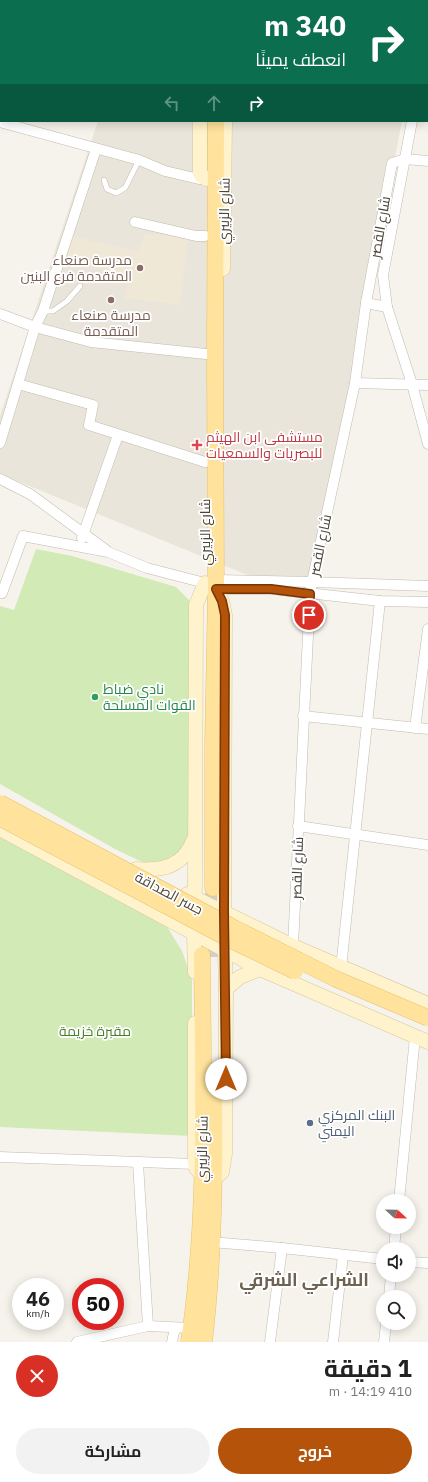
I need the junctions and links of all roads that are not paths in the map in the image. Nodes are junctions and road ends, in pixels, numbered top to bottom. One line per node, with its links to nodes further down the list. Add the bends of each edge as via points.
1 (0, 122): 7 (street)
2 (200, 122): 11 (main road, شارع الزبيري, via 200,174)
3 (206, 122): 11 (main road, شارع الزبيري)
4 (216, 122): 32 (main road, شارع الزبيري)
5 (225, 122): 32 (main road, شارع الزبيري, via 221,356 222,506)
6 (412, 122): 8 (street, شارع القصر)
7 (96, 149): 9 (street); 18 (street)
8 (405, 159): 10 (street); 16 (street, شارع القصر, via 392,163); 17 (street, شارع القصر, via 383,275)
9 (139, 160): 11 (street, via 165,171); 12 (lane, via 125,188 116,193 107,189)
10 (428, 161)
11 (206, 179): 14 (main road, شارع الزبيري)
12 (104, 180)
13 (136, 222): 14 (street)
14 (205, 236): 21 (main road, شارع الزبيري)
15 (80, 286): 18 (lane, via 58,308)
16 (366, 303): 17 (street); 22 (street, شارع القصر)
17 (387, 307): 24 (street, شارع القصر)
18 (43, 311): 20 (street)
19 (0, 314): 20 (street)
20 (35, 327): 21 (street, via 91,342); 23 (street)
21 (206, 354): 29 (main road, شارع الزبيري)
22 (355, 382): 24 (street); 35 (street, شارع القصر)
23 (18, 384): 26 (street, via 93,405 89,425); 27 (street)
24 (412, 384): 25 (street); 28 (street, شارع القصر)
25 (428, 385)
26 (118, 435): 29 (street); 31 (street)
27 (0, 443)
28 (428, 444)
29 (206, 462): 36 (main road, شارع الزبيري)
30 (0, 479): 31 (street, via 30,494)
31 (83, 533): 33 (street); 34 (street)
32 (216, 541): 36 (main road, شارع الزبيري)
33 (80, 546): 34 (street); 38 (street, via 23,536)
34 (108, 552): 36 (street, via 147,568)
35 (312, 582): 36 (street); 37 (street); 39 (street, شارع القصر)
36 (212, 584): 39 (street); 53 (main road, via 196,604); 56 (main road, شارع الزبيري); 57 (main road, via 222,601 225,615)
37 (428, 586)
38 (0, 593)
39 (310, 594): 40 (street); 43 (street, شارع القصر)
40 (380, 601): 41 (street); 44 (street)
41 (428, 602)
42 (428, 629): 45 (street)
43 (303, 716): 44 (street); 50 (street, شارع القصر)
44 (367, 723): 45 (street); 52 (street)
45 (414, 728): 46 (street)
46 (428, 729)
47 (0, 795): 55 (main road)
48 (0, 804): 66 (main road, جسر الصداقة, bridge, via 336,979)
49 (0, 818): 67 (main road, جسر الصداقة, bridge, via 238,943 332,989)
50 (298, 826): 52 (street); 60 (street, شارع القصر)
51 (0, 829): 59 (main road)
52 (356, 834): 54 (street); 62 (street)
53 (195, 835): 55 (main road, via 185,856 175,863 165,868); 56 (main road)
54 (428, 845)
55 (136, 869): 56 (main road)
56 (203, 891): 57 (main road); 58 (main road); 59 (main road)
57 (224, 912): 58 (main road); 60 (main road); 61 (main road)
58 (209, 923): 59 (main road); 61 (main road)
59 (194, 934): 61 (main road); 71 (main road)
60 (293, 946): 62 (main road)
61 (213, 954): 63 (main road); 64 (main road); 71 (main road, شارع الزبيري)
62 (341, 968): 65 (main road)
63 (260, 969): 64 (main road, via 240,976); 68 (main road)
64 (226, 988): 71 (main road, via 225,1154 222,1172)
65 (428, 1004)
66 (428, 1018)
67 (428, 1028)
68 (422, 1040): 72 (street)
69 (0, 1157): 70 (street)
70 (138, 1163): 71 (street); 79 (street)
71 (204, 1173): 73 (main road, شارع الزبيري); 82 (main road, شارع الزبيري, via 195,1303)
72 (400, 1194)
73 (211, 1242): 74 (street); 85 (main road, شارع الزبيري, via 209,1301)
74 (282, 1248): 75 (street); 86 (street)
75 (343, 1255): 76 (street); 87 (street)
76 (376, 1258)
77 (416, 1262): 78 (street)
78 (428, 1263)
79 (148, 1326): 80 (street); 83 (street)
80 (175, 1328): 82 (street); 84 (street)
81 (385, 1330): 88 (street)
82 (190, 1335)
83 (77, 1342)
84 (172, 1342)
85 (204, 1342)
86 (270, 1342)
87 (333, 1342)
88 (384, 1342)

